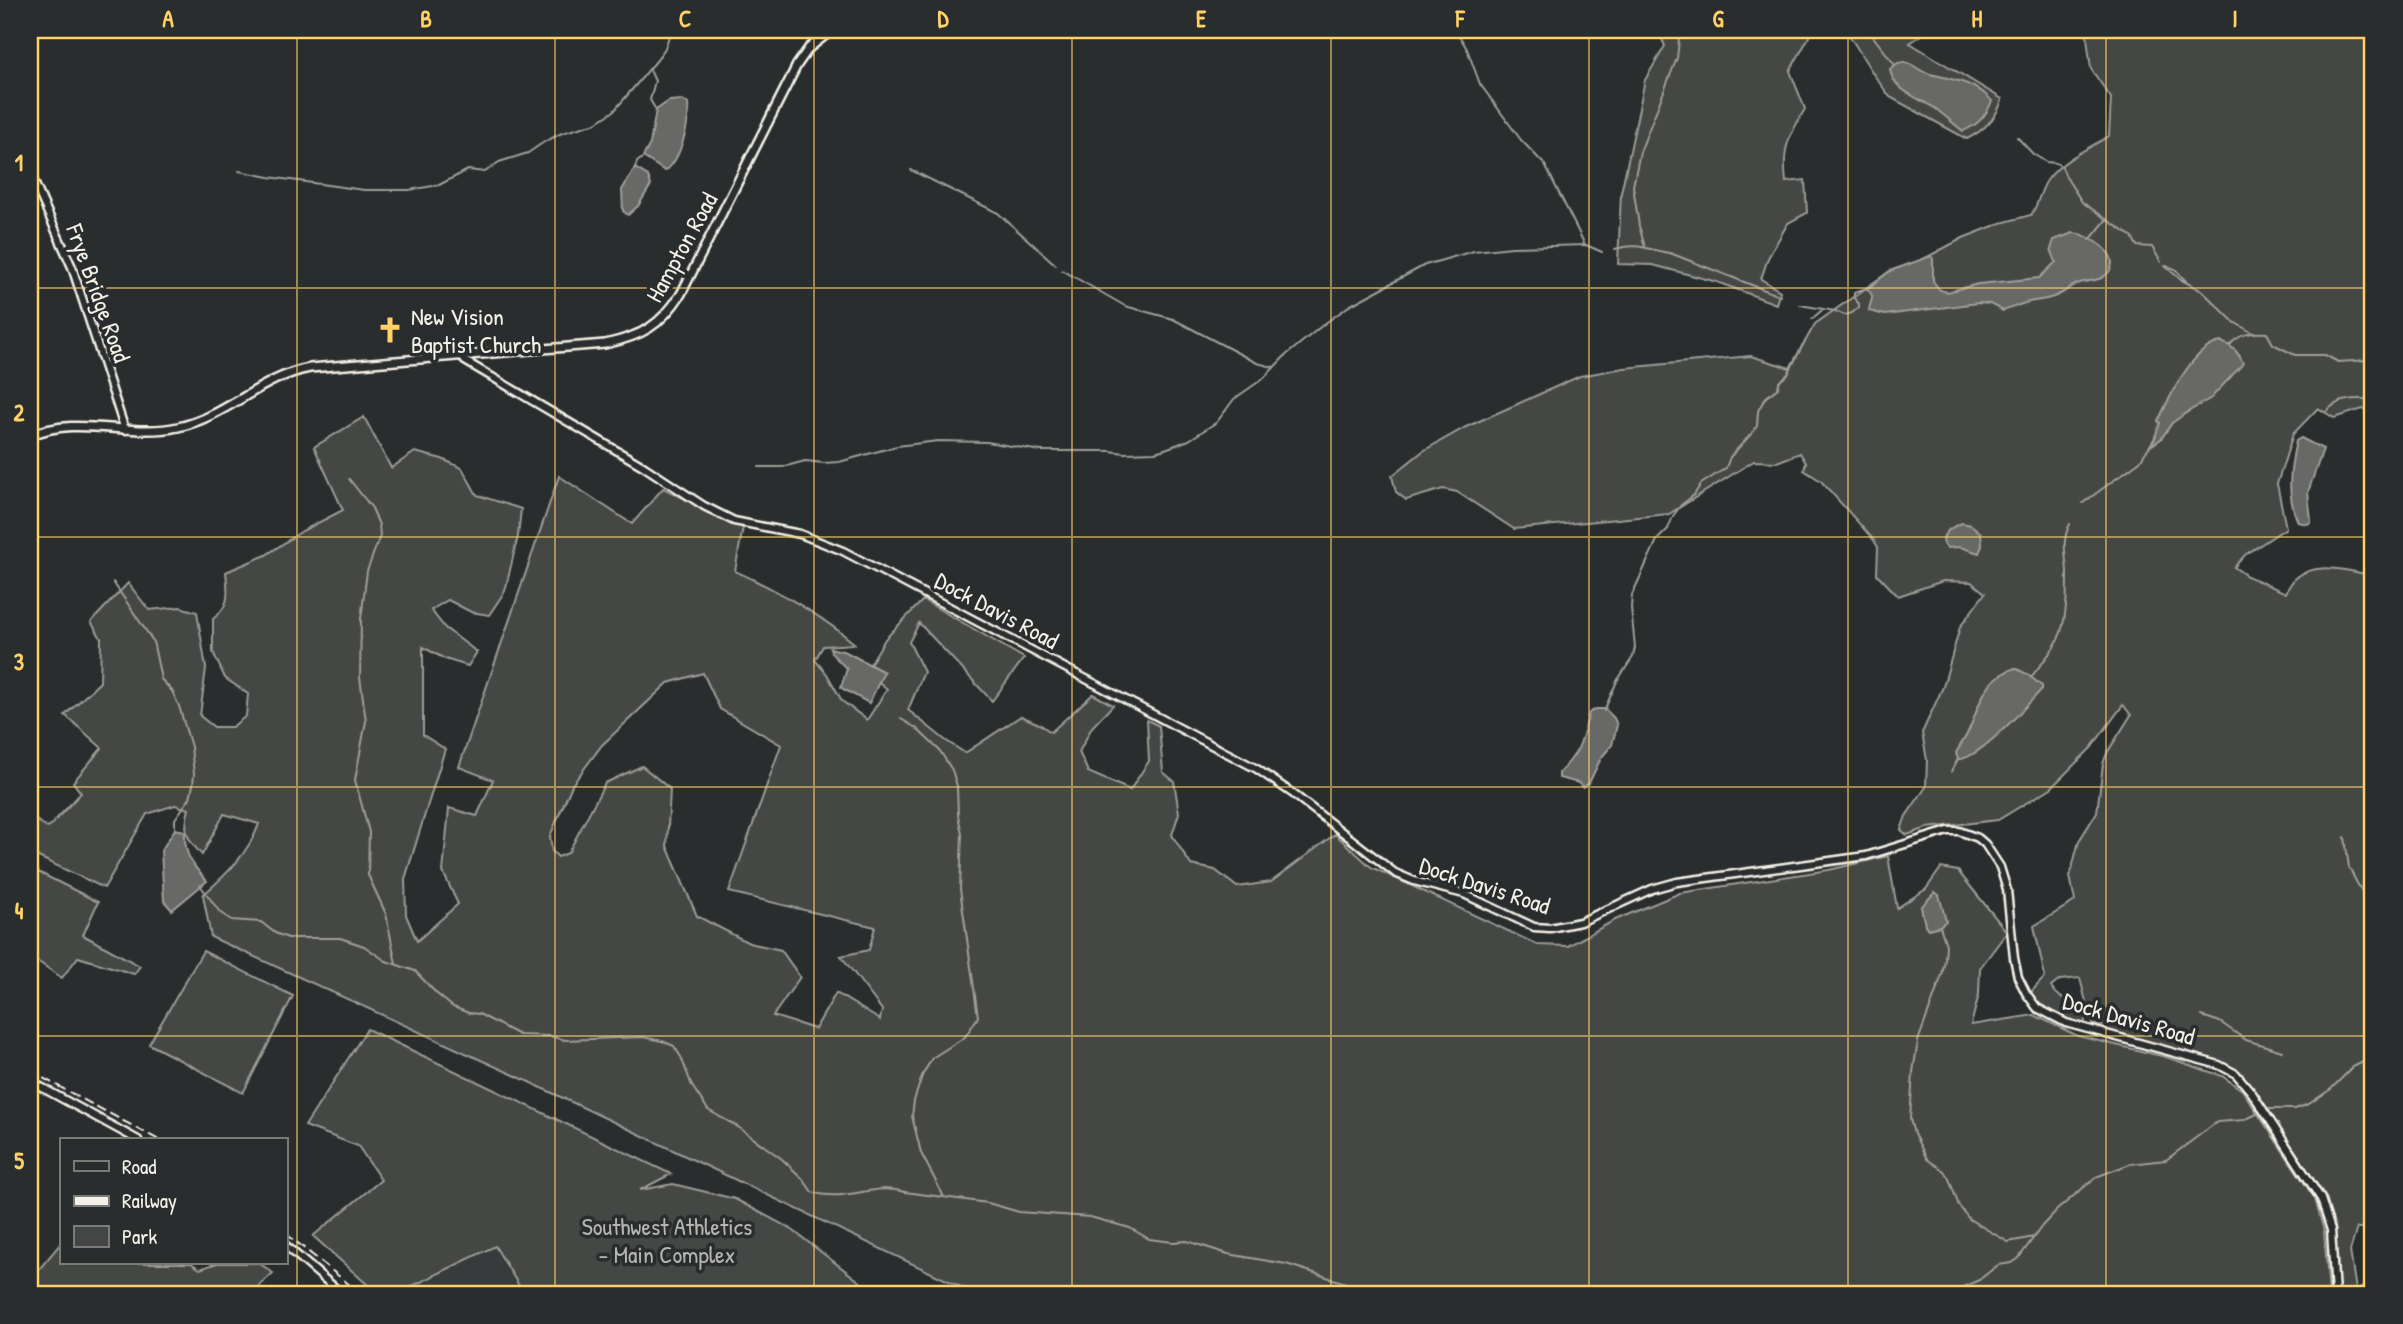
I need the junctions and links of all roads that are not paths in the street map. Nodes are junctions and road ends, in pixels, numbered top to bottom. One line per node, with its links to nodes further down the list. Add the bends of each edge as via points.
1 (832, 30): 3 (main road, Hampton Road, via 809,48 797,65 681,295 660,321 636,336 605,344)
2 (30, 173): 4 (street, Frye Bridge Road, via 72,267)
3 (461, 354): 4 (main road, Hampton Road, via 298,370 192,424); 10 (street, Dock Davis Road, via 465,361 704,506 734,521 800,534 843,551 1257,769 1395,873 1464,894 1534,926 1571,925 1677,882 1828,863 1948,831 1969,833 1985,844 2000,867 2007,890 2015,967 2037,1008 2066,1023 2219,1065 2236,1074 2252,1093 2321,1199 2331,1230)
4 (125, 430): 5 (main road, Hampton Road, via 64,426)
5 (30, 436)
6 (30, 1081): 7 (street)
7 (134, 1138)
8 (287, 1247): 9 (street)
9 (342, 1294)
10 (2334, 1294)

